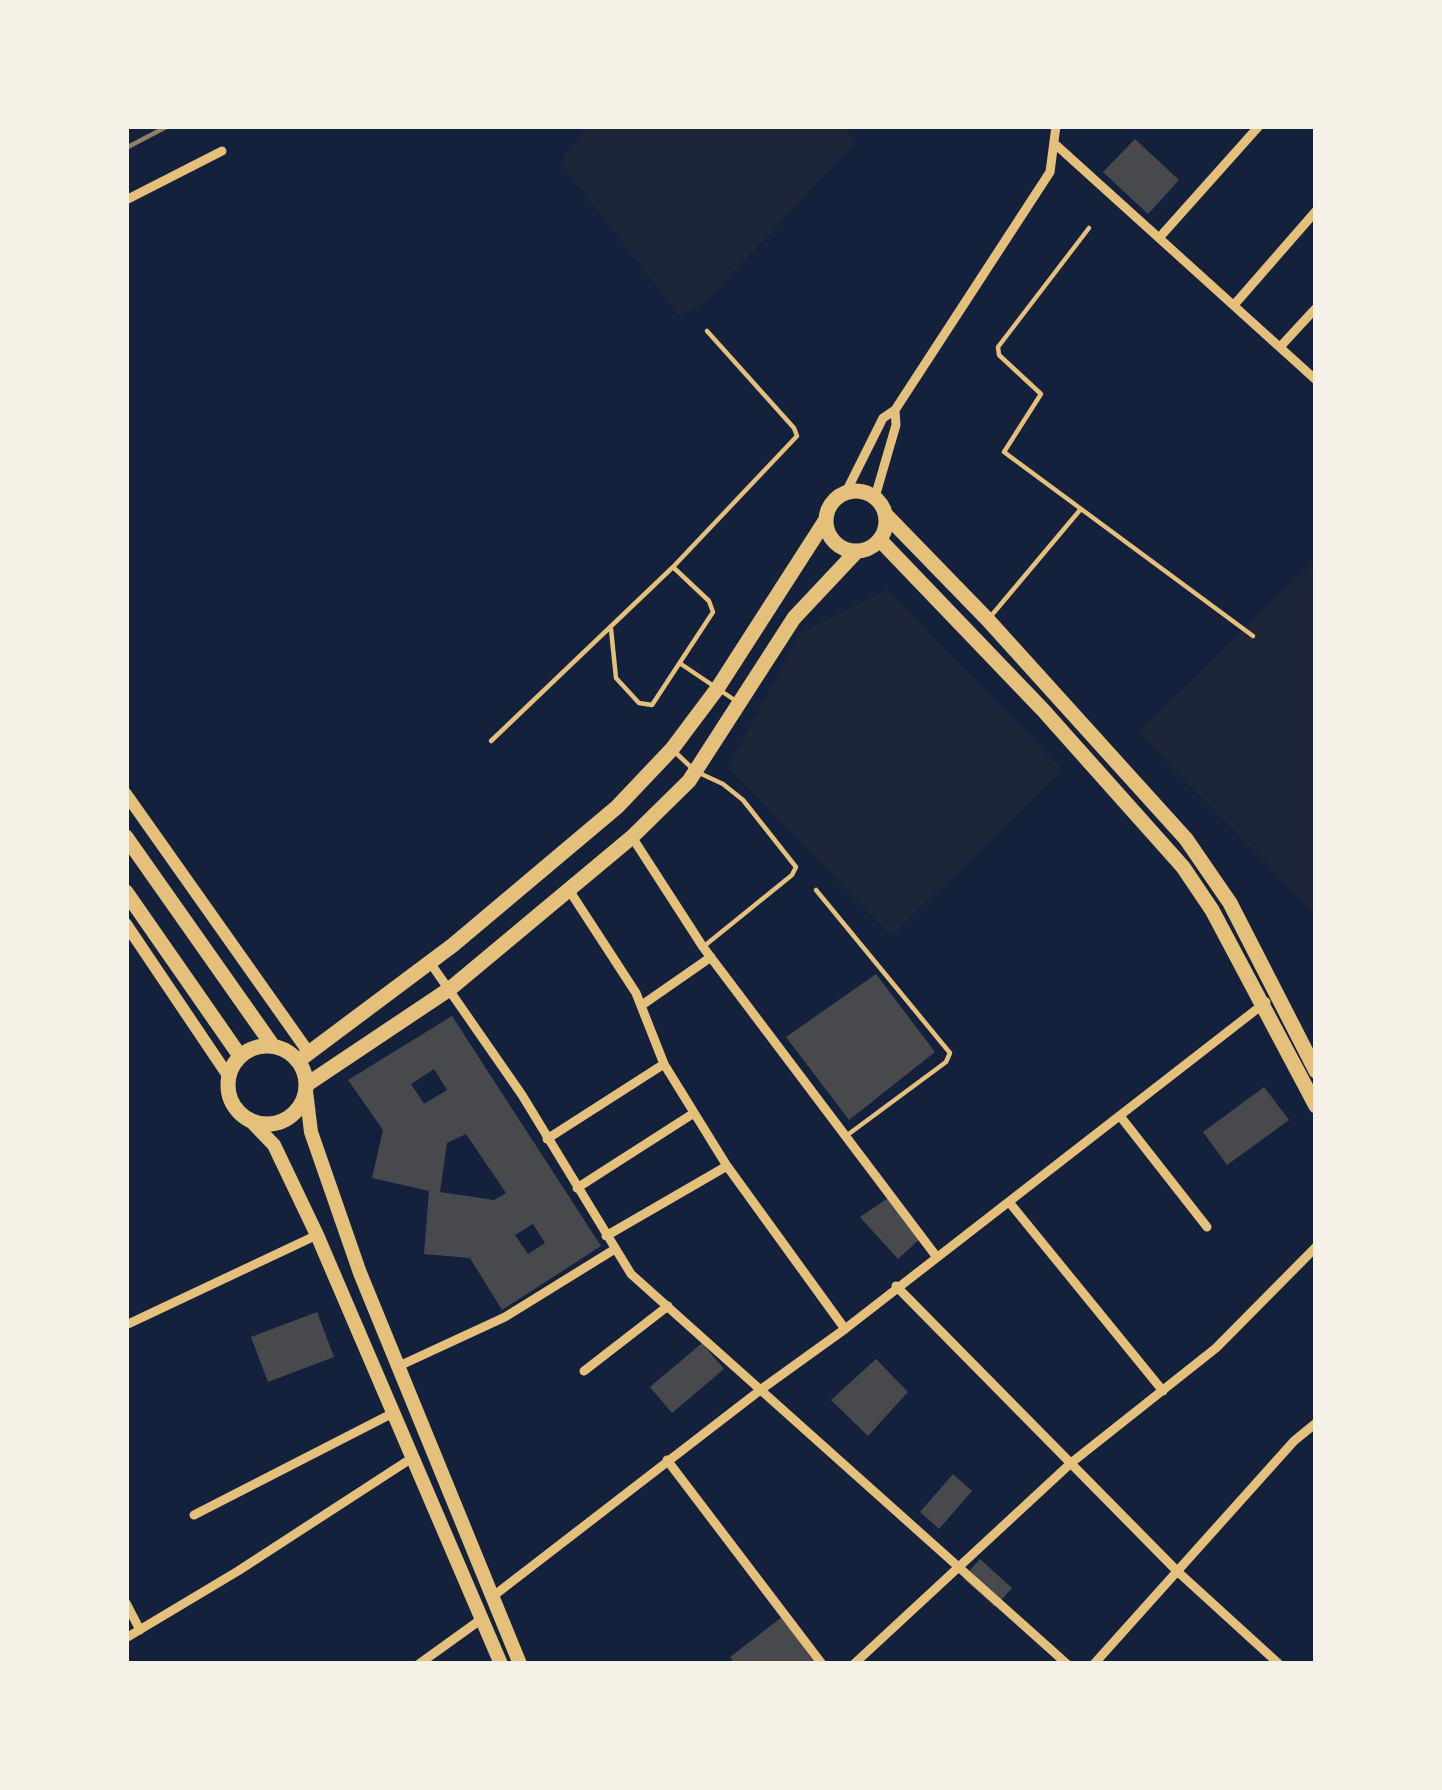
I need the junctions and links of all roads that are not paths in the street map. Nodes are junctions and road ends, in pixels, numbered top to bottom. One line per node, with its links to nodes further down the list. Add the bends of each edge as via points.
1 (1056, 126): 3 (street)
2 (1259, 126): 8 (street)
3 (1055, 145): 8 (street); 14 (street, via 1050,172)
4 (222, 151): 5 (street)
5 (126, 200)
6 (1316, 211): 9 (street)
7 (1089, 228): 17 (lane, via 997,351 1041,394 1005,454)
8 (1159, 238): 9 (street)
9 (1234, 305): 12 (street)
10 (1316, 308): 12 (street)
11 (707, 332): 22 (lane, via 797,436)
12 (1280, 347): 13 (street)
13 (1316, 380)
14 (896, 410): 15 (street, via 884,418); 16 (street)
15 (846, 492): 16 (highway); 19 (highway)
16 (875, 497): 18 (highway)
17 (1080, 510): 23 (lane); 25 (lane)
18 (886, 515): 20 (highway); 23 (highway)
19 (825, 521): 21 (highway, via 838,546); 27 (highway)
20 (880, 540): 21 (highway); 44 (highway, via 1172,853 1212,910)
21 (857, 551): 28 (highway, via 794,618)
22 (673, 567): 24 (lane); 26 (lane, via 713,612)
23 (988, 620): 42 (highway, via 1186,839 1230,903)
24 (611, 627): 26 (lane, via 614,673 639,703 656,701); 29 (lane)
25 (1253, 636)
26 (681, 664): 27 (lane)
27 (717, 689): 28 (lane); 30 (highway)
28 (738, 703): 31 (highway)
29 (491, 741)
30 (672, 748): 31 (lane); 40 (highway, via 616,807)
31 (695, 771): 34 (highway); 39 (lane, via 742,800 796,867)
32 (126, 794): 47 (street)
33 (126, 837): 45 (highway)
34 (632, 837): 35 (highway); 39 (street)
35 (569, 890): 41 (highway); 43 (street)
36 (816, 890): 56 (lane, via 950,1052)
37 (126, 892): 46 (highway)
38 (126, 924): 50 (street)
39 (707, 952): 43 (street); 56 (street)
40 (429, 961): 41 (street); 47 (highway)
41 (451, 988): 51 (highway); 57 (street)
42 (1276, 996): 44 (street); 49 (highway)
43 (642, 1006): 48 (street)
44 (1260, 1006): 52 (highway); 54 (street)
45 (273, 1046): 46 (highway); 47 (highway)
46 (240, 1056): 50 (highway)
47 (304, 1057): 51 (highway)
48 (664, 1064): 53 (street); 57 (street)
49 (1316, 1070)
50 (229, 1077): 55 (highway, via 231,1101)
51 (306, 1088): 55 (highway, via 285,1120); 71 (main road, via 311,1132)
52 (1316, 1106)
53 (694, 1113): 58 (street); 59 (street)
54 (1120, 1116): 60 (street); 61 (street)
55 (250, 1120): 62 (main road, via 274,1145)
56 (846, 1136): 66 (street)
57 (547, 1138): 59 (street)
58 (727, 1166): 63 (street); 70 (street)
59 (577, 1188): 63 (street)
60 (1010, 1202): 66 (street); 74 (street)
61 (1207, 1227)
62 (317, 1235): 69 (street); 75 (main road)
63 (606, 1236): 65 (street)
64 (1316, 1247): 74 (street)
65 (615, 1249): 68 (street); 71 (street, via 505,1318)
66 (936, 1256): 67 (street)
67 (896, 1286): 70 (street); 79 (street)
68 (668, 1306): 72 (street); 73 (street)
69 (126, 1325)
70 (845, 1329): 73 (street)
71 (399, 1366): 83 (main road)
72 (584, 1371)
73 (763, 1388): 78 (street); 81 (street)
74 (1162, 1391): 79 (street)
75 (393, 1413): 77 (main road); 80 (street)
76 (1316, 1423): 82 (street)
77 (412, 1457): 85 (main road); 86 (street)
78 (667, 1460): 83 (street); 91 (street)
79 (1071, 1463): 81 (street); 82 (street)
80 (194, 1515)
81 (958, 1568): 92 (street); 93 (street)
82 (1177, 1571): 94 (street); 95 (street)
83 (492, 1597): 90 (main road)
84 (126, 1603): 86 (street)
85 (482, 1618): 88 (street); 89 (main road)
86 (140, 1630): 87 (street)
87 (126, 1639)
88 (419, 1664)
89 (501, 1664)
90 (520, 1664)
91 (822, 1664)
92 (854, 1664)
93 (1067, 1664)
94 (1094, 1664)
95 (1279, 1664)

